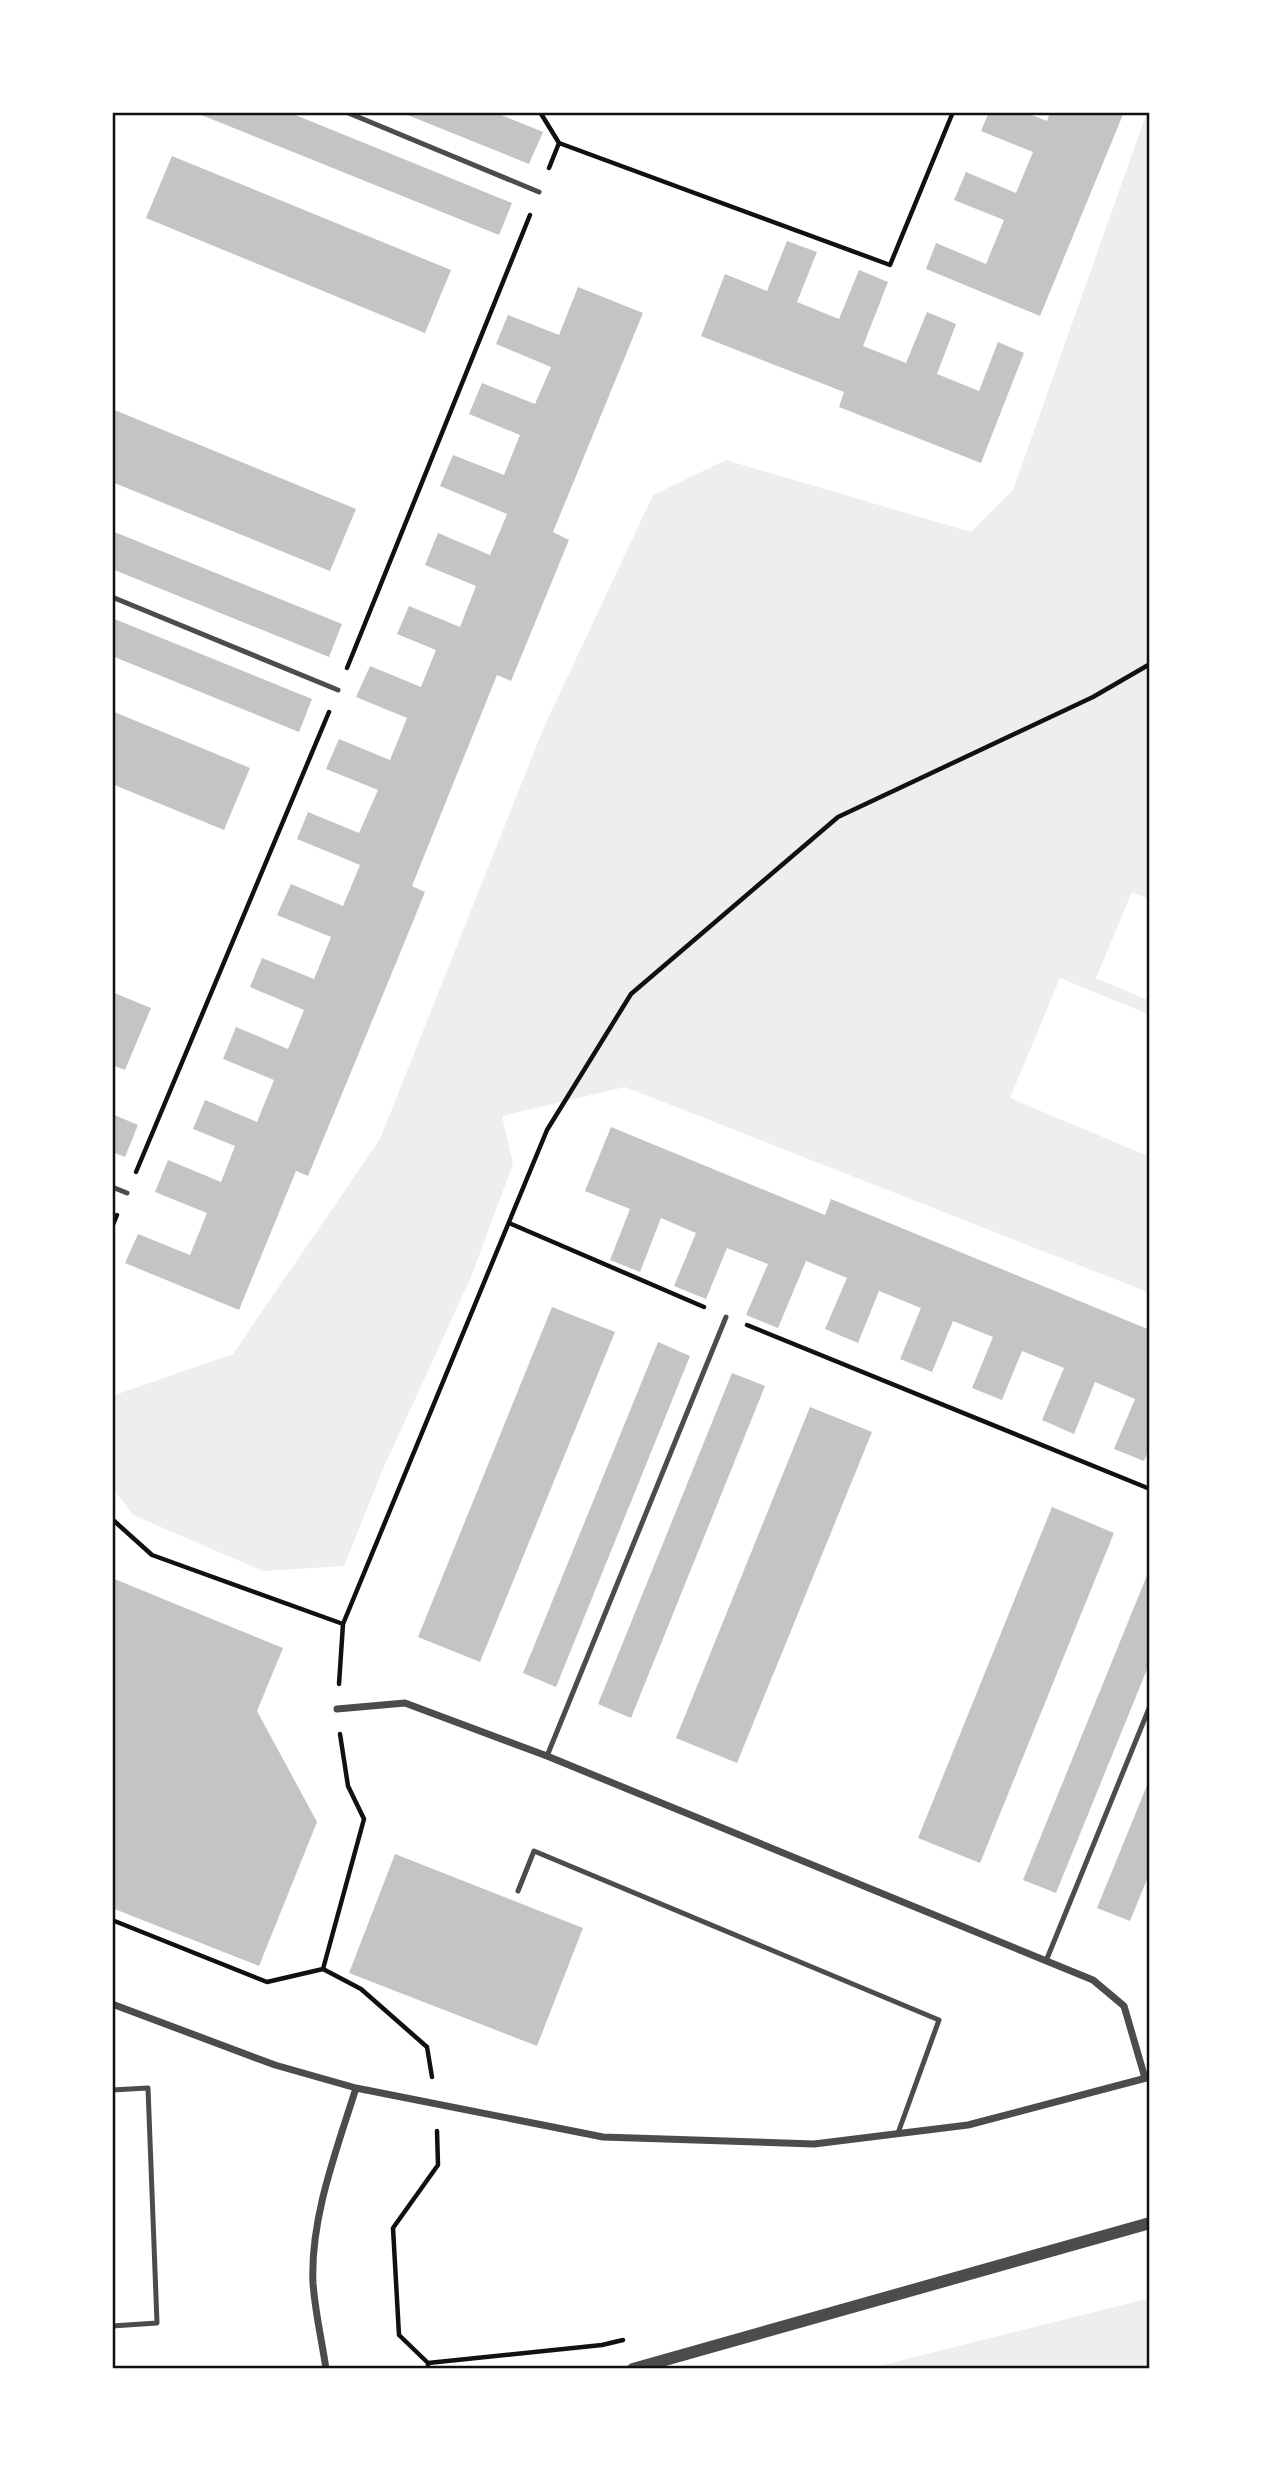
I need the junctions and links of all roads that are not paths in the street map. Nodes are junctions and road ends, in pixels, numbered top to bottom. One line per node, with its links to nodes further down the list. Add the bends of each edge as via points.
1 (346, 112): 2 (lane)
2 (539, 192)
3 (112, 597): 4 (lane)
4 (338, 690)
5 (112, 1187): 6 (lane)
6 (127, 1193)
7 (726, 1317): 10 (lane)
8 (1150, 1706): 12 (lane)
9 (337, 1709): 10 (street, via 405,1703)
10 (547, 1756): 12 (street)
11 (518, 1891): 17 (lane, via 534,1850 939,2020)
12 (1046, 1961): 14 (street, via 1093,1980 1124,2006)
13 (112, 2004): 15 (street, via 275,2065)
14 (1148, 2078): 17 (street, via 968,2125)
15 (356, 2088): 17 (street, via 603,2137 814,2144); 20 (street, via 318,2226 313,2282)
16 (112, 2090): 19 (lane, via 148,2088 157,2323)
17 (898, 2133)
18 (1150, 2223): 21 (street)
19 (112, 2326)
20 (326, 2369)
21 (633, 2369)

